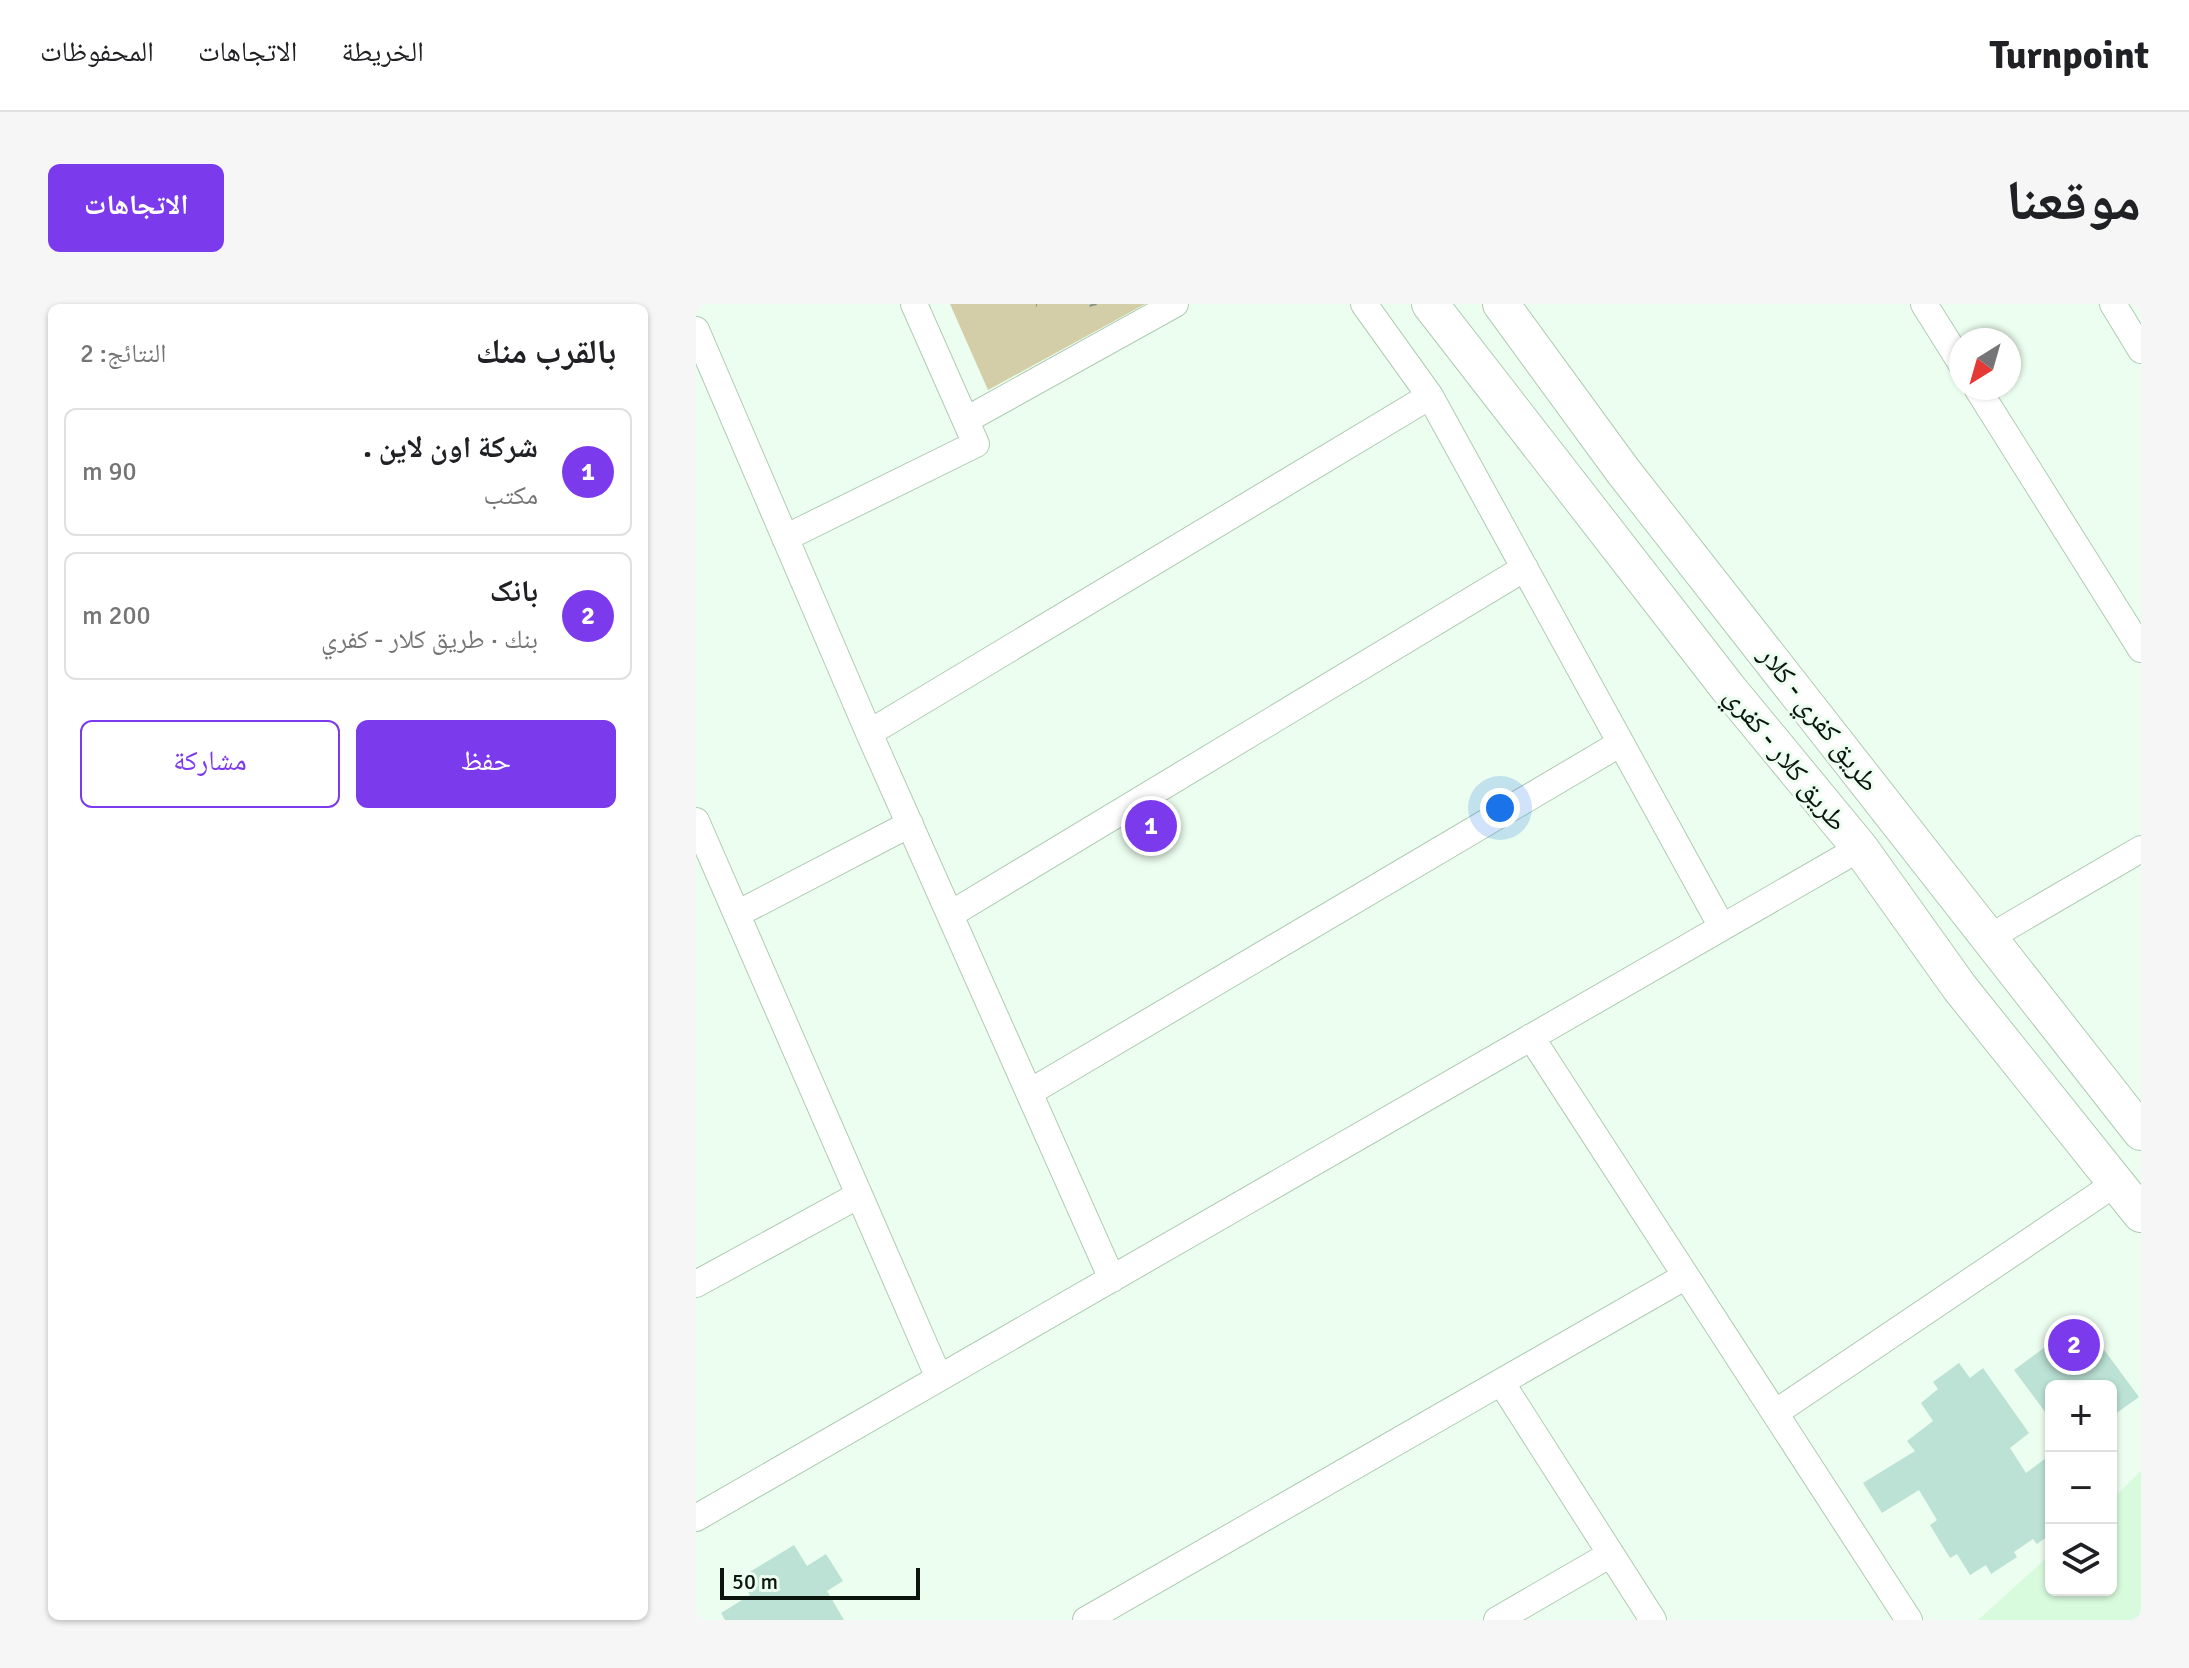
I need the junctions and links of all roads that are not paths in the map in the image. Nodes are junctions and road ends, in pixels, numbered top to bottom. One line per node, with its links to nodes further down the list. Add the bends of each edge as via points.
1 (914, 304): 14 (street)
2 (1175, 304): 14 (street)
3 (1364, 304): 11 (street)
4 (1430, 304): 15 (main road, طريق كلار - كفري)
5 (1501, 304): 13 (main road, طريق كفري - كلار)
6 (1924, 304): 9 (street)
7 (2113, 304): 10 (street)
8 (696, 330): 18 (street)
9 (1949, 344)
10 (2141, 350)
11 (1430, 396): 19 (street); 21 (street)
12 (1985, 400): 20 (street)
13 (1588, 418): 15 (main road); 16 (main road, طريق كفري - كلار)
14 (966, 420): 18 (street, via 976,444)
15 (1544, 448): 17 (main road, طريق كلار - كفري)
16 (1623, 471): 17 (main road); 30 (main road, طريق كفري - كلار)
17 (1582, 499): 25 (main road, طريق كلار - كفري)
18 (785, 538): 21 (street)
19 (1525, 568): 22 (street); 28 (street)
20 (2141, 649)
21 (869, 733): 24 (street)
22 (1621, 743): 29 (street); 32 (street)
23 (696, 821): 27 (street)
24 (910, 824): 27 (street); 28 (street)
25 (1860, 848): 29 (street); 34 (main road, طريق كلار - كفري, via 1960,988)
26 (2141, 849): 30 (street)
27 (737, 914): 35 (street)
28 (951, 914): 32 (street)
29 (1722, 927): 31 (street)
30 (1990, 937): 33 (main road, طريق كفري - كلار)
31 (1531, 1037): 37 (street); 38 (street)
32 (1030, 1092): 38 (street)
33 (2141, 1132)
34 (2116, 1183): 36 (main road, طريق كلار - كفري); 42 (street)
35 (859, 1195): 39 (street); 40 (street)
36 (2141, 1214)
37 (1686, 1276): 41 (street); 42 (street)
38 (1112, 1279): 40 (street)
39 (696, 1284)
40 (939, 1378): 43 (street)
41 (1501, 1382): 44 (street); 45 (street)
42 (1775, 1413): 48 (street)
43 (696, 1518)
44 (1611, 1554): 46 (street); 47 (street)
45 (1086, 1620)
46 (1497, 1620)
47 (1653, 1620)
48 (1909, 1620)

